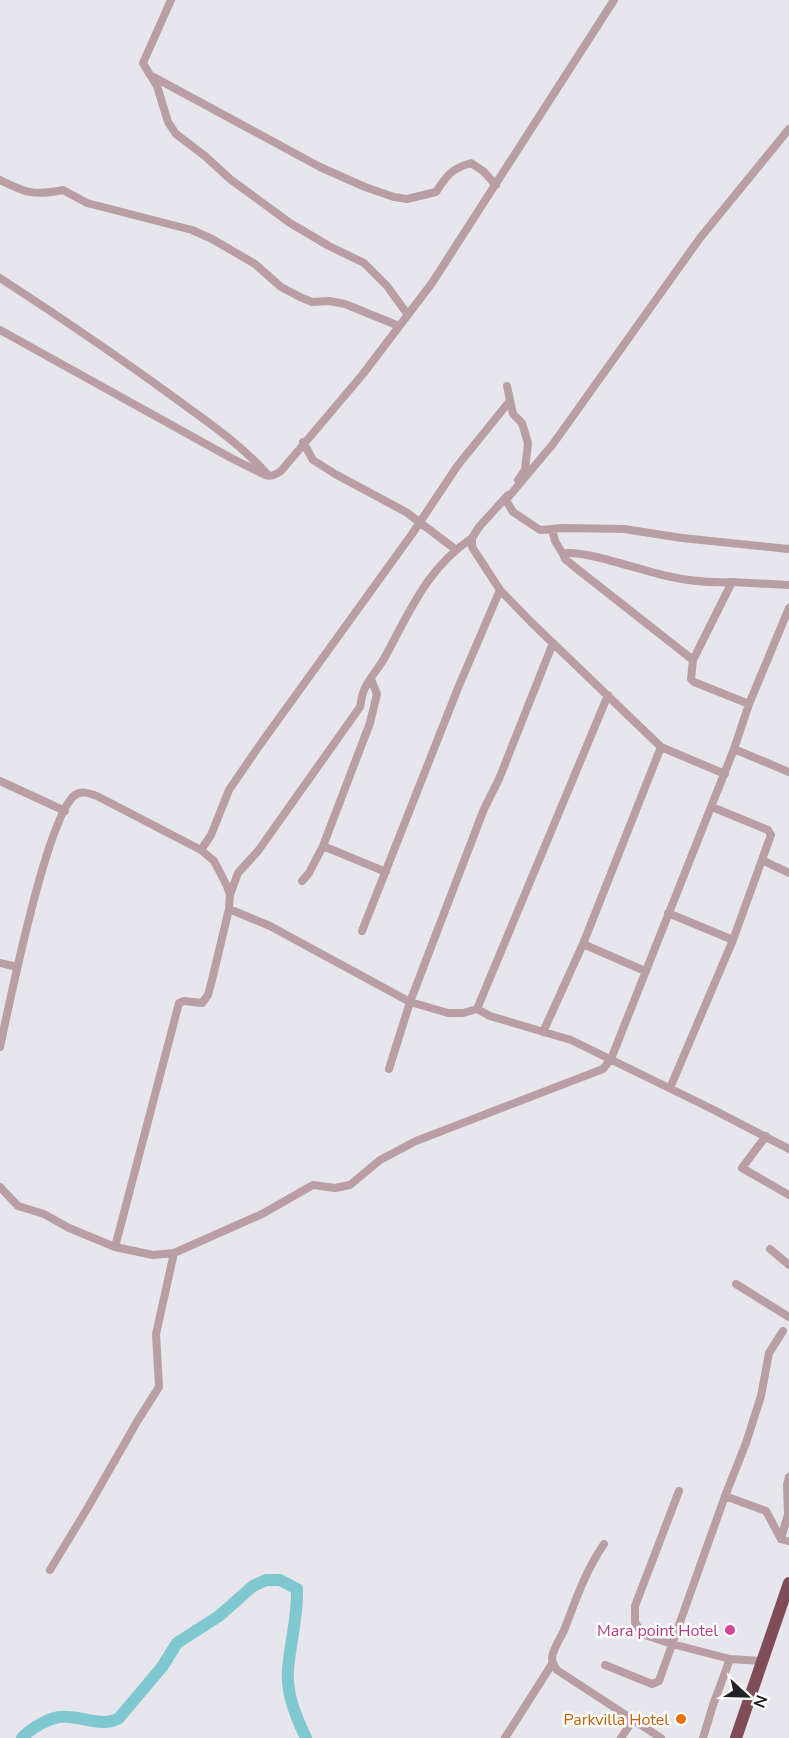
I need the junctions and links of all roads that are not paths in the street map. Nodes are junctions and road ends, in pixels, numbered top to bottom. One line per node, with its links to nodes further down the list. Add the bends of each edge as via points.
1 (171, 0): 3 (street, via 143,63)
2 (614, 0): 6 (street)
3 (150, 75): 6 (street, via 320,167 394,197 407,199 436,192 448,174 471,163); 8 (street, via 176,134 290,223 364,263)
4 (789, 129): 15 (street, via 700,238 553,444)
5 (0, 180): 9 (street, via 21,191 43,194 63,190 87,203 192,230 255,264 300,297 312,302 345,304)
6 (496, 185): 8 (street)
7 (0, 278): 14 (street, via 208,422)
8 (408, 315): 9 (street)
9 (399, 326): 13 (street)
10 (0, 330): 14 (street)
11 (507, 386): 12 (street)
12 (509, 402): 15 (street, via 528,443 525,470); 16 (street, via 458,465)
13 (303, 442): 14 (street, via 281,471); 16 (street, via 313,460)
14 (270, 477)
15 (506, 500): 17 (street, via 513,512 529,524 540,530); 18 (street)
16 (420, 523): 19 (street); 39 (street, via 245,765)
17 (552, 529): 20 (street, via 624,529); 21 (street)
18 (472, 538): 19 (street); 24 (street, via 472,547)
19 (455, 549): 28 (street, via 421,591)
20 (789, 549)
21 (563, 554): 22 (street, via 667,576); 27 (street)
22 (732, 582): 23 (street); 27 (street)
23 (789, 585)
24 (500, 590): 26 (street); 41 (street)
25 (789, 608): 30 (street)
26 (554, 643): 29 (street); 53 (street, via 483,809)
27 (693, 660): 30 (street, via 690,672 694,682)
28 (371, 679): 38 (street, via 377,694 370,723); 44 (street, via 360,706 258,851 238,873)
29 (608, 695): 31 (street); 54 (street)
30 (749, 704): 32 (street)
31 (661, 747): 34 (street); 49 (street)
32 (734, 749): 33 (street); 34 (street)
33 (789, 772)
34 (725, 774): 36 (street)
35 (0, 781): 37 (street)
36 (712, 807): 40 (street, via 770,832); 46 (street)
37 (65, 811): 39 (street, via 75,796 87,792); 51 (street, via 54,832)
38 (323, 846): 41 (street); 43 (street)
39 (201, 850): 44 (street, via 214,861)
40 (762, 860): 42 (street); 48 (street)
41 (386, 872): 47 (street)
42 (789, 873)
43 (302, 881)
44 (230, 895): 45 (street)
45 (229, 909): 53 (street); 64 (street, via 208,995 202,1003 179,1003)
46 (668, 913): 48 (street); 52 (street)
47 (362, 931)
48 (733, 940): 59 (street)
49 (583, 944): 52 (street); 55 (street)
50 (0, 963): 51 (street)
51 (17, 967): 56 (street)
52 (645, 971): 57 (street)
53 (410, 1002): 54 (street, via 448,1013); 58 (street)
54 (477, 1009): 55 (street)
55 (543, 1032): 57 (street)
56 (0, 1047)
57 (611, 1059): 59 (street); 66 (street, via 603,1069 416,1141 380,1160 350,1185 313,1185 262,1214)
58 (389, 1068)
59 (670, 1088): 60 (street)
60 (766, 1136): 61 (street); 63 (street, via 742,1168)
61 (789, 1149)
62 (0, 1187): 64 (street, via 18,1206 45,1214)
63 (789, 1195)
64 (115, 1247): 66 (street, via 153,1255)
65 (770, 1249): 67 (street)
66 (174, 1253): 76 (street, via 156,1334 159,1387)
67 (789, 1265)
68 (736, 1284): 69 (street)
69 (789, 1317)
70 (783, 1331): 73 (street, via 769,1353 761,1396)
71 (789, 1477): 74 (street)
72 (679, 1491): 78 (street, via 635,1606 634,1622 642,1634)
73 (725, 1496): 74 (street, via 766,1511); 78 (street)
74 (785, 1540)
75 (604, 1544): 81 (street, via 570,1609)
76 (50, 1570)
77 (789, 1583): 80 (highway)
78 (672, 1644): 79 (street); 82 (street, via 659,1681 652,1684)
79 (730, 1659): 80 (street); 87 (street)
80 (762, 1662): 88 (highway)
81 (552, 1664): 83 (street); 84 (street)
82 (604, 1665)
83 (633, 1720): 85 (street); 86 (street)
84 (505, 1738)
85 (621, 1738)
86 (661, 1738)
87 (704, 1738)
88 (736, 1738)

